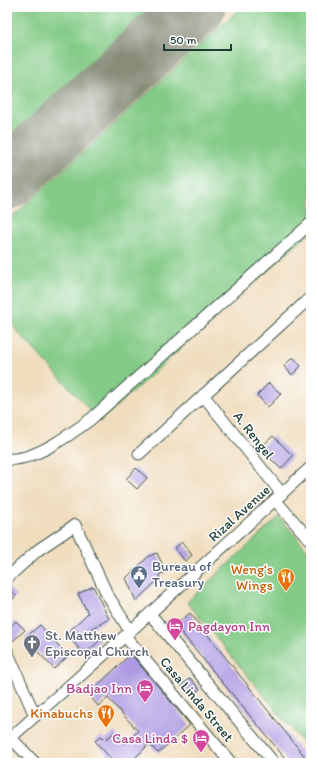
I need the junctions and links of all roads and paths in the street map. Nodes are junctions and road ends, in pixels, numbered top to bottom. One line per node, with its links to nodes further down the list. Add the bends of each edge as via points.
1 (311, 223): 5 (street, via 91,419 57,443 25,457)
2 (311, 298): 3 (street)
3 (203, 395): 4 (street); 7 (street, A. Rengel)
4 (139, 454)
5 (7, 459)
6 (311, 468): 7 (street, Rizal Avenue)
7 (278, 497): 8 (street, A. Rengel); 10 (street, Rizal Avenue)
8 (311, 541)
9 (7, 578): 11 (street, Casa Linda Street, via 38,550 75,525)
10 (150, 614): 11 (street, Rizal Avenue); 17 (street)
11 (128, 634): 13 (street, Rizal Avenue); 16 (street, Casa Linda Street)
12 (7, 651): 13 (street)
13 (35, 716): 14 (street, Rizal Avenue)
14 (9, 739): 15 (street)
15 (35, 763)
16 (231, 763)
17 (274, 763)

